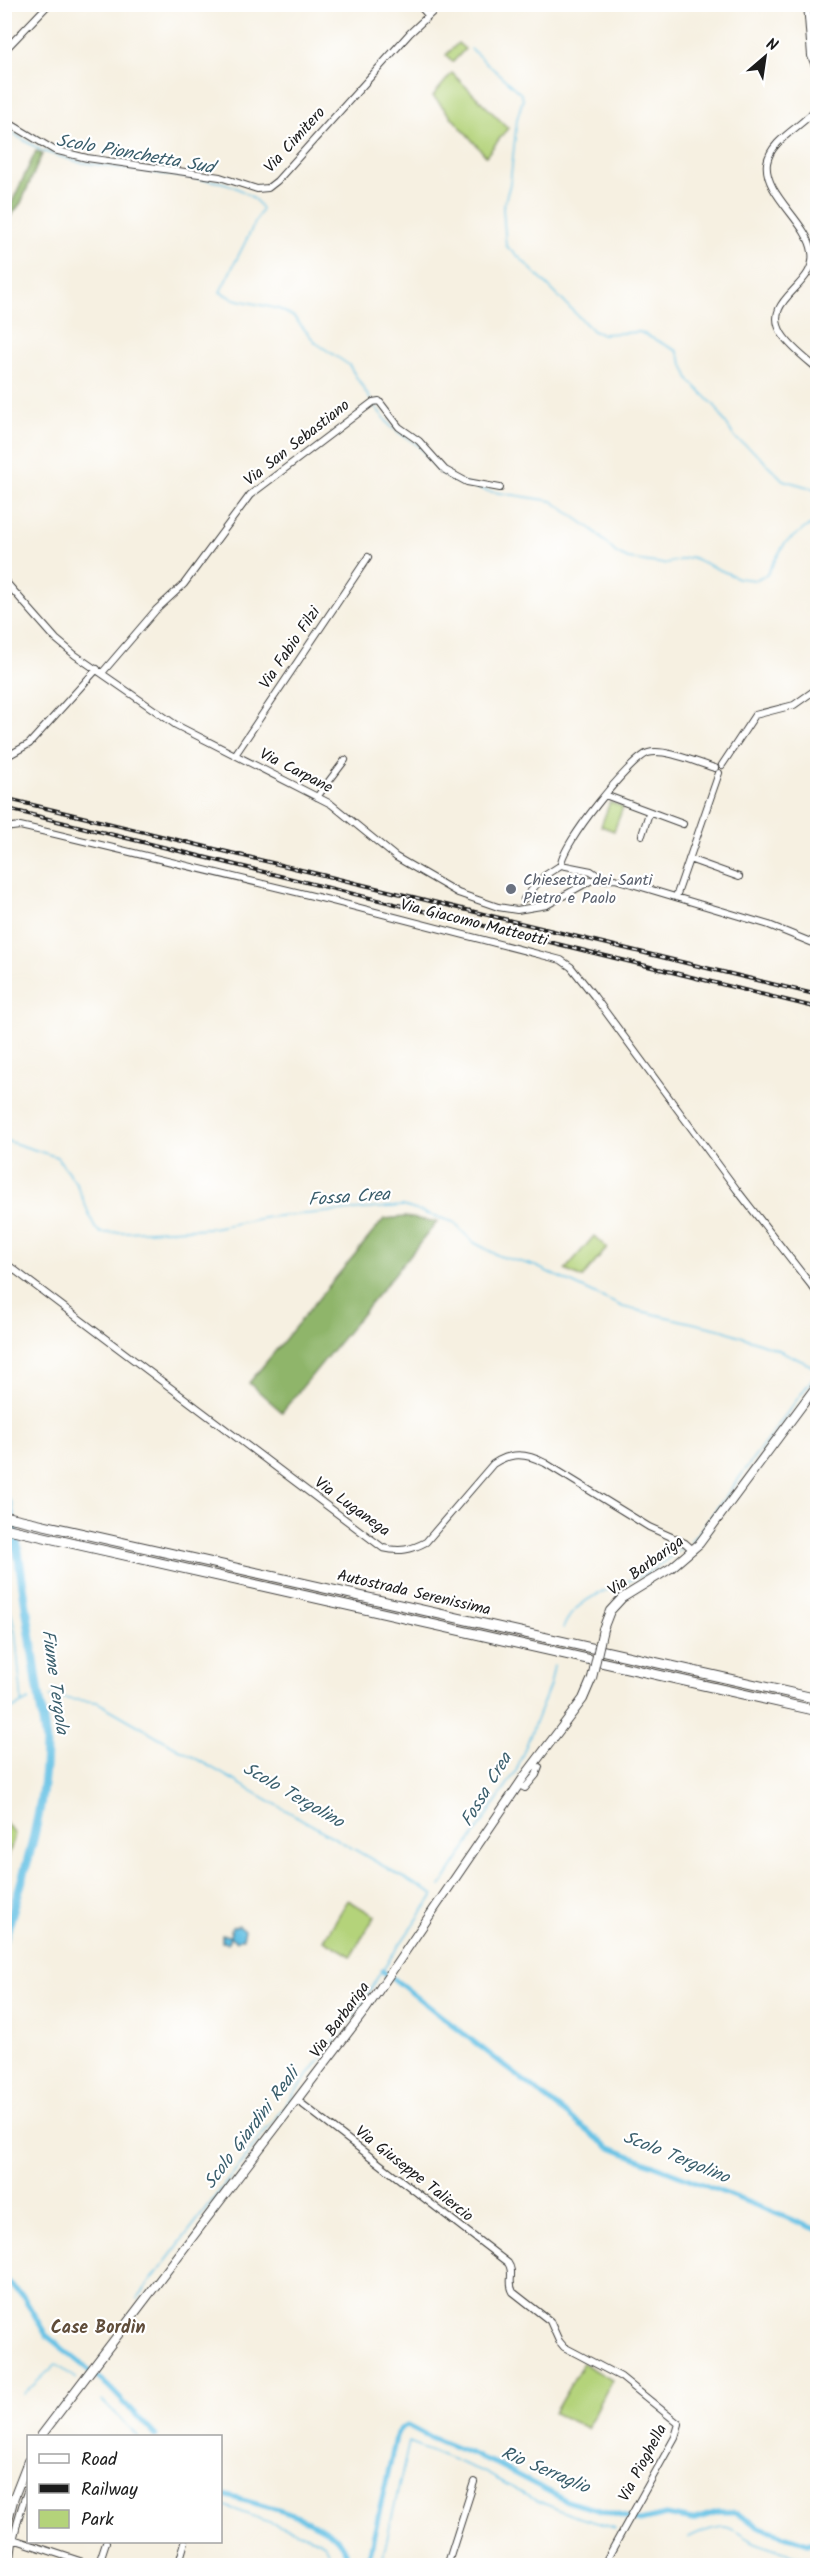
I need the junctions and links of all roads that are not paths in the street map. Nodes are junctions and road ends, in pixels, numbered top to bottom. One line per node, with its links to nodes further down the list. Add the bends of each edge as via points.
1 (49, 4): 6 (street)
2 (418, 4): 5 (street)
3 (441, 4): 5 (street)
4 (807, 4): 7 (street, via 812,56)
5 (430, 13): 9 (street, Via Cimitero, via 277,181 265,189 220,177 64,153)
6 (4, 51)
7 (818, 73)
8 (818, 106): 10 (street, via 773,149 767,164 771,183 807,238 813,258 807,277 782,302 777,313 778,325 783,336)
9 (4, 120)
10 (818, 369)
11 (500, 488): 14 (street, Via San Sebastiano, via 462,480 445,470 419,441 399,427 379,402 374,402 250,495 184,584)
12 (368, 556): 16 (street, Via Fabio Filzi)
13 (4, 580): 14 (street, Via Carpane, via 56,639)
14 (99, 671): 16 (street, Via Carpane, via 176,725); 17 (street, via 29,744)
15 (818, 688): 19 (street, via 794,705 755,715)
16 (235, 755): 21 (street, Via Carpane)
17 (4, 758)
18 (345, 759): 21 (street)
19 (718, 769): 20 (street, via 666,753 647,753); 26 (street, via 719,780)
20 (605, 795): 22 (street); 27 (street, via 564,851)
21 (317, 797): 29 (street, Via Carpane, via 346,815 403,862 458,893 498,908 517,910 547,905)
22 (649, 813): 23 (street); 25 (street)
23 (683, 824)
24 (4, 828): 34 (street, Via Giacomo Matteotti, via 20,826 70,837 561,960 589,989)
25 (642, 836)
26 (689, 859): 28 (street); 30 (street)
27 (561, 865): 29 (street, via 594,872); 31 (street, via 544,876)
28 (739, 877)
29 (601, 878): 30 (street)
30 (676, 897): 32 (street)
31 (524, 899)
32 (818, 945)
33 (4, 1262): 38 (street, Via Luganega, via 383,1548 399,1551 426,1542 493,1464 517,1454 545,1462)
34 (818, 1294)
35 (818, 1384): 38 (main road, Via Barbariga)
36 (4, 1516): 39 (highway, Autostrada Serenissima)
37 (4, 1528): 40 (highway, Autostrada Serenissima)
38 (693, 1550): 42 (main road, Via Barbariga, bridge, via 622,1598 610,1611 583,1699)
39 (818, 1700)
40 (818, 1711)
41 (539, 1767): 42 (street, Via Barbariga, via 525,1788)
42 (519, 1785): 43 (main road, Via Barbariga, via 366,2009)
43 (297, 2100): 44 (street, Via Giuseppe Taliercio, via 508,2263); 45 (main road, Via Barbariga)
44 (512, 2270): 59 (street, Via Pioghella, via 513,2292 550,2321 564,2347 621,2377 679,2424)
45 (42, 2435)
46 (27, 2464): 49 (main road)
47 (474, 2482): 58 (street)
48 (27, 2492): 50 (street)
49 (4, 2535): 50 (street)
50 (14, 2538): 51 (street); 55 (street)
51 (27, 2542)
52 (29, 2543): 56 (street)
53 (105, 2543): 56 (street)
54 (184, 2543): 57 (street)
55 (11, 2565)
56 (97, 2565)
57 (178, 2565)
58 (447, 2565)
59 (603, 2565)

